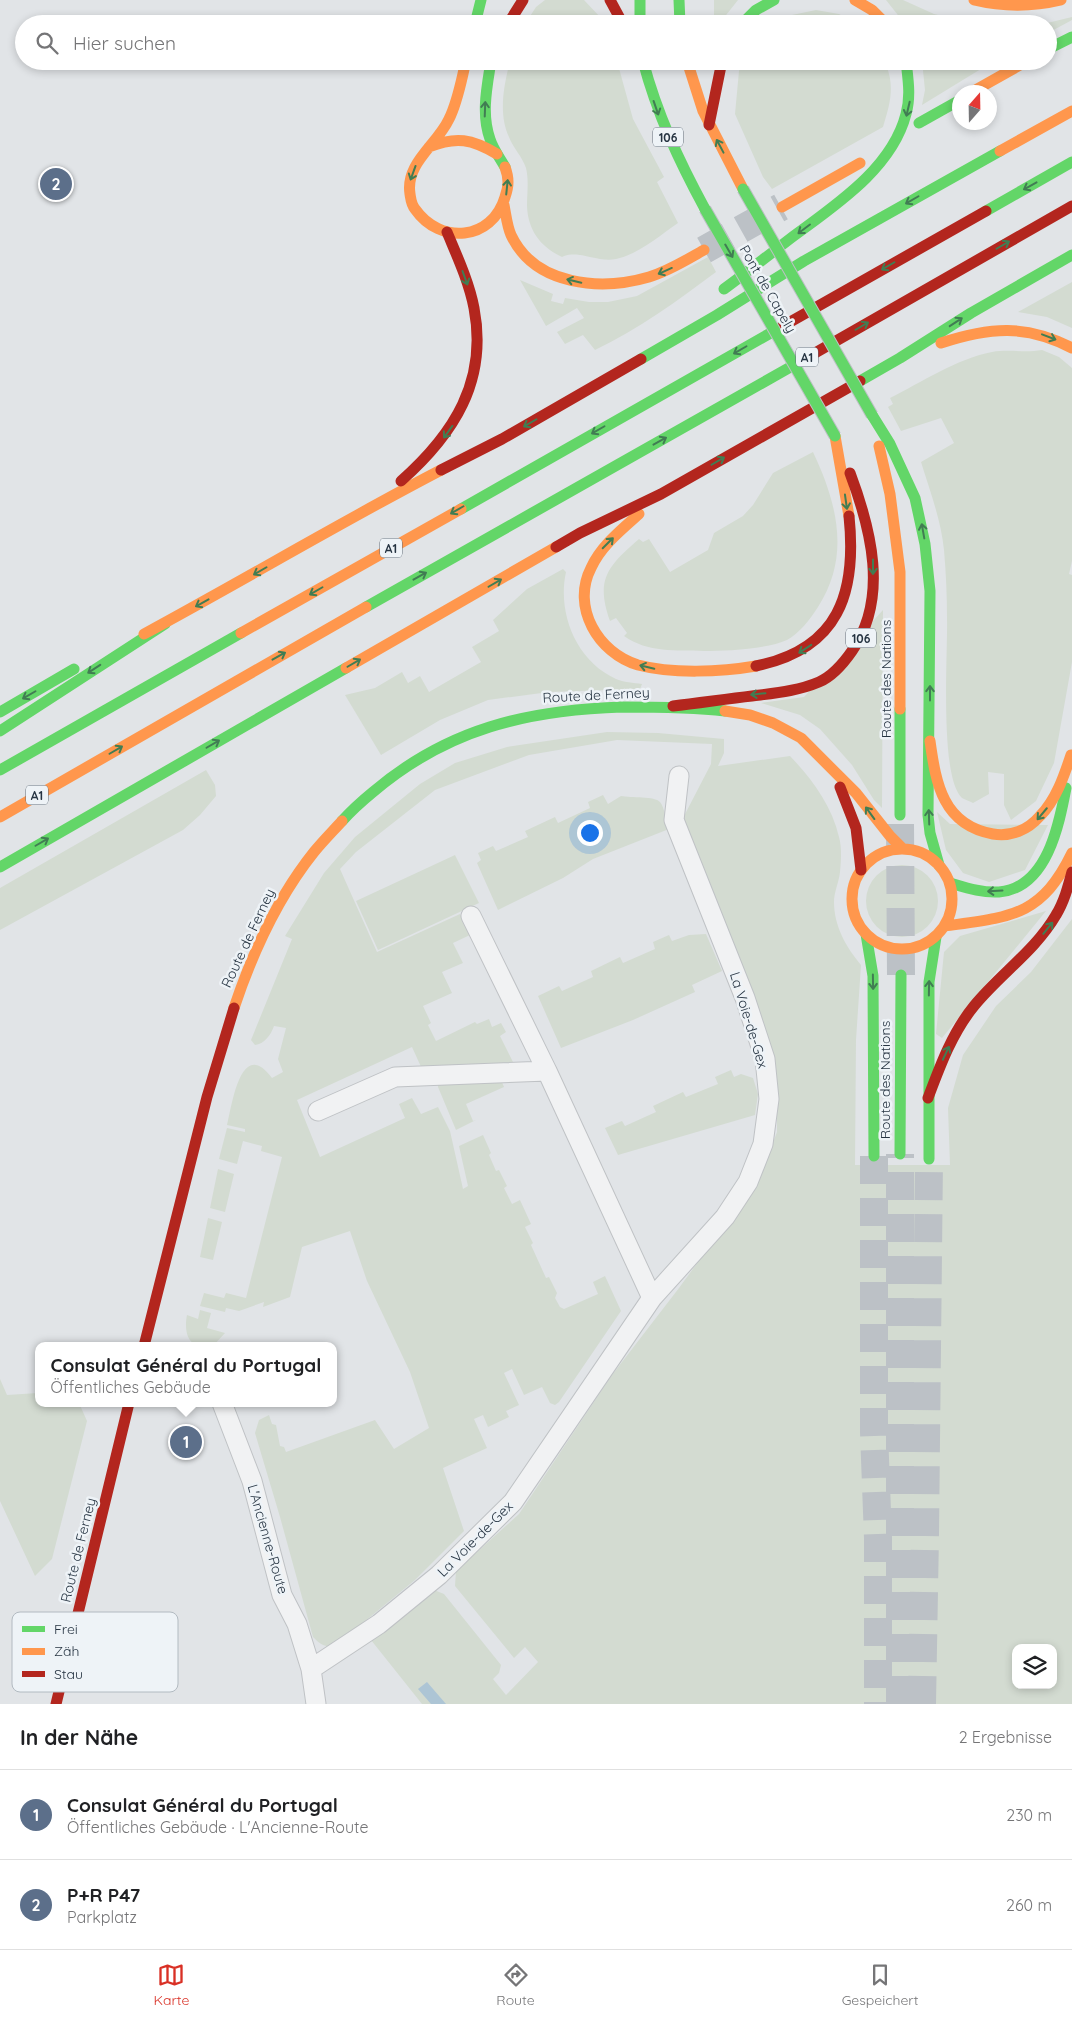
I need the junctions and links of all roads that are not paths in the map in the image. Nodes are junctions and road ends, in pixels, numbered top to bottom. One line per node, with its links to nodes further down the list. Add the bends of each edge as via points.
1 (481, 0): 10 (main road)
2 (523, 0): 11 (main road)
3 (610, 0): 12 (main road)
4 (640, 0): 13 (main road)
5 (679, 0): 14 (main road)
6 (774, 0): 15 (main road)
7 (854, 0): 16 (main road)
8 (974, 0): 9 (main road, via 1023,5)
9 (1061, 0)
10 (477, 15)
11 (508, 15)
12 (618, 15)
13 (640, 15)
14 (680, 15)
15 (751, 15)
16 (877, 15)
17 (1072, 37): 18 (main road)
18 (1057, 45)
19 (464, 70): 32 (main road, via 449,121)
20 (489, 70): 33 (main road, one-way to 20, via 490,141 485,117)
21 (645, 70): 49 (main road, Pont de Capely / 106, one-way to 49, bridge, via 677,158)
22 (690, 70): 31 (main road, 106)
23 (720, 70): 31 (main road)
24 (909, 70): 43 (main road, one-way to 43, via 911,96 907,117 874,170 856,188)
25 (1010, 70): 26 (main road)
26 (984, 85)
27 (952, 104): 30 (main road)
28 (1072, 111): 36 (main road)
29 (1033, 119): 36 (main road)
30 (919, 123)
31 (709, 125): 48 (main road, Pont de Capely / 106, one-way to 31, bridge)
32 (429, 148): 33 (main road, via 447,140 469,140); 40 (main road, one-way to 40, via 413,172 409,186 411,203 427,222)
33 (497, 154): 37 (main road, one-way to 33, via 508,177)
34 (1072, 162): 61 (main road, A1, one-way to 61)
35 (860, 163): 39 (main road)
36 (954, 176): 47 (main road, one-way to 47)
37 (504, 205): 40 (main road, via 495,220 483,229 468,235); 41 (main road, one-way to 37, via 660,274 635,281 604,285 574,281 545,271 525,255 511,235)
38 (1072, 206): 65 (main road, A1, one-way to 38)
39 (782, 207)
40 (447, 232): 53 (main road, one-way to 53, via 469,289 475,315 478,354 472,382 461,412 433,451)
41 (704, 250)
42 (1072, 255): 46 (main road, one-way to 42, via 970,312)
43 (712, 299)
44 (681, 322): 47 (main road)
45 (1072, 348): 46 (main road, one-way to 45, via 962,336 1008,329 1039,334)
46 (900, 358): 51 (main road, one-way to 46)
47 (602, 381): 53 (main road, one-way to 53, via 468,457)
48 (872, 415): 54 (main road, Route des Nations, via 890,494); 59 (main road, 106, one-way to 48, via 930,591 922,526 915,498 902,468)
49 (835, 436): 50 (main road); 51 (main road, one-way to 51, via 851,544 846,587 834,618 820,637 800,653 776,663 736,669 680,671 647,668 612,653 594,632 584,598 590,570 608,543); 56 (main road, 106, one-way to 56, via 858,494 873,560 869,620 852,654 826,678 789,691)
50 (862, 473)
51 (661, 494): 69 (main road, one-way to 51, via 580,534)
52 (879, 504): 54 (main road, Route des Nations)
53 (362, 511): 55 (main road, one-way to 55)
54 (896, 544): 64 (main road, Route des Nations, via 902,603)
55 (165, 624): 57 (main road, one-way to 57, via 89,660); 58 (main road, one-way to 58)
56 (673, 706): 62 (main road, Route de Ferney / 106, via 739,714 776,725 808,743); 85 (main road, Route de Ferney / 106, via 535,714 471,732 434,748 400,770 360,802 325,838 293,880 274,913 226,1028 203,1105)
57 (0, 712)
58 (0, 731)
59 (930, 741): 60 (main road, one-way to 59, via 1056,795 1038,819 1018,832 992,835 966,826 950,810 940,787); 68 (main road, 106, one-way to 59, via 928,815)
60 (1071, 751): 72 (main road, one-way to 72, via 1057,831 1037,872 1016,886 994,892)
61 (0, 770)
62 (832, 771): 66 (main road, Route de Ferney / 106, one-way to 62); 70 (main road, Route de Ferney / 106, via 856,828)
63 (679, 776): 84 (street, La Voie-de-Gex, via 674,820 745,998 765,1059 769,1099 763,1144 748,1182 725,1217)
64 (900, 815)
65 (0, 817)
66 (903, 849): 68 (main road, 106, via 925,854); 70 (main road, 106, via 882,853)
67 (1072, 853): 74 (main road, via 1052,888 1032,906 996,918)
68 (939, 865): 72 (main road, 106)
69 (0, 866)
70 (861, 870): 75 (main road, 106, via 852,896 853,910 857,923)
71 (1072, 872): 79 (main road, one-way to 71, via 960,1024 1053,922)
72 (950, 883): 74 (main road, 106, via 953,903)
73 (471, 916): 78 (street)
74 (945, 926): 76 (main road, 106)
75 (866, 934): 76 (main road, 106, via 888,948 901,950 914,949); 82 (main road, one-way to 82, via 873,976)
76 (936, 937): 79 (main road, one-way to 76, via 929,982)
77 (901, 975): 81 (main road, Route des Nations)
78 (546, 1071): 80 (street, via 395,1077); 84 (street)
79 (928, 1098): 83 (main road)
80 (318, 1111)
81 (900, 1154)
82 (874, 1156)
83 (929, 1159)
84 (652, 1298): 89 (street, La Voie-de-Gex, via 513,1502 439,1575 379,1624)
85 (149, 1342)
86 (128, 1407): 88 (main road, Route de Ferney)
87 (224, 1407): 89 (street, L'Ancienne-Route, via 252,1481 282,1594 297,1624)
88 (78, 1612)
89 (311, 1669): 90 (street, L'Ancienne-Route)
90 (316, 1704)

